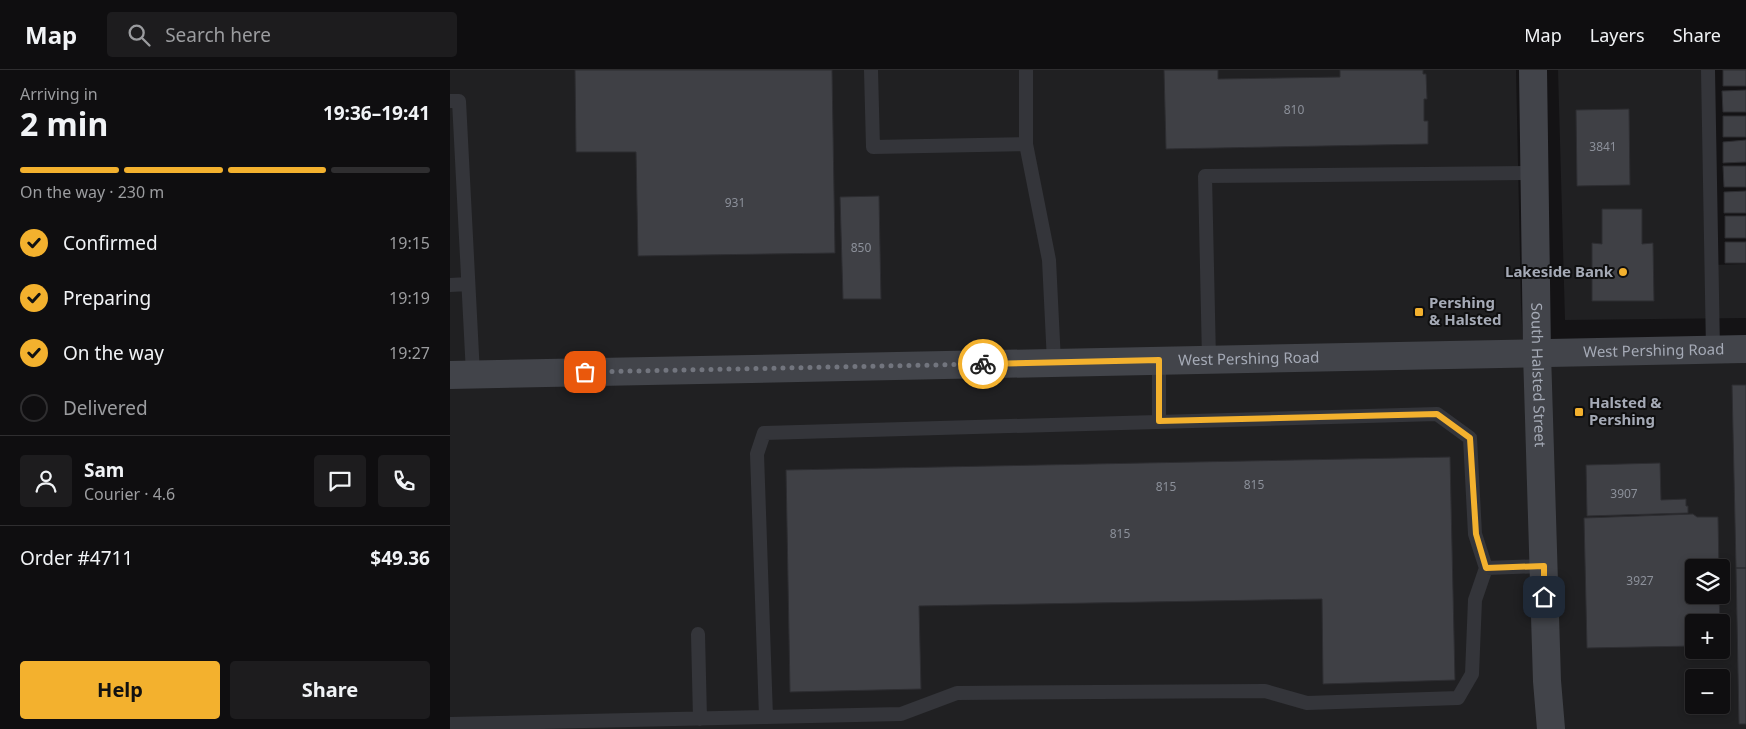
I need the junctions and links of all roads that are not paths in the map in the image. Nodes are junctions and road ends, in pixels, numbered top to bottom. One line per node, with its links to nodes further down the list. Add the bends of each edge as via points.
1 (871, 70): 6 (lane, via 873,146)
2 (1026, 70): 6 (lane)
3 (1533, 70): 7 (main road, South Halsted Street)
4 (1708, 70): 11 (lane)
5 (450, 101): 8 (lane, via 459,101)
6 (1026, 144): 15 (lane, via 1049,260)
7 (1535, 173): 12 (main road, South Halsted Street); 13 (lane, via 1205,176)
8 (468, 284): 9 (lane); 16 (lane)
9 (450, 285)
10 (1746, 349): 11 (main road, West Pershing Road)
11 (1713, 350): 12 (main road, West Pershing Road)
12 (1537, 352): 13 (main road, West Pershing Road); 18 (main road, South Halsted Street)
13 (1209, 359): 14 (main road, West Pershing Road)
14 (1159, 360): 15 (main road, West Pershing Road); 17 (lane)
15 (1054, 362): 16 (main road, West Pershing Road)
16 (461, 374)
17 (1159, 421): 19 (lane, via 1437,414 1470,438 1476,534); 22 (lane, via 764,433 757,454)
18 (1544, 566): 19 (lane); 21 (main road, South Halsted Street)
19 (1486, 568): 22 (lane, via 1476,600 1472,674 1458,698 1307,703 1265,691 957,693 901,714)
20 (698, 634): 23 (lane)
21 (1547, 681): 25 (main road, South Halsted Street); 26 (main road, South Halsted Street)
22 (766, 717): 23 (lane)
23 (700, 719): 24 (lane)
24 (450, 724)
25 (1543, 729)
26 (1552, 729)

